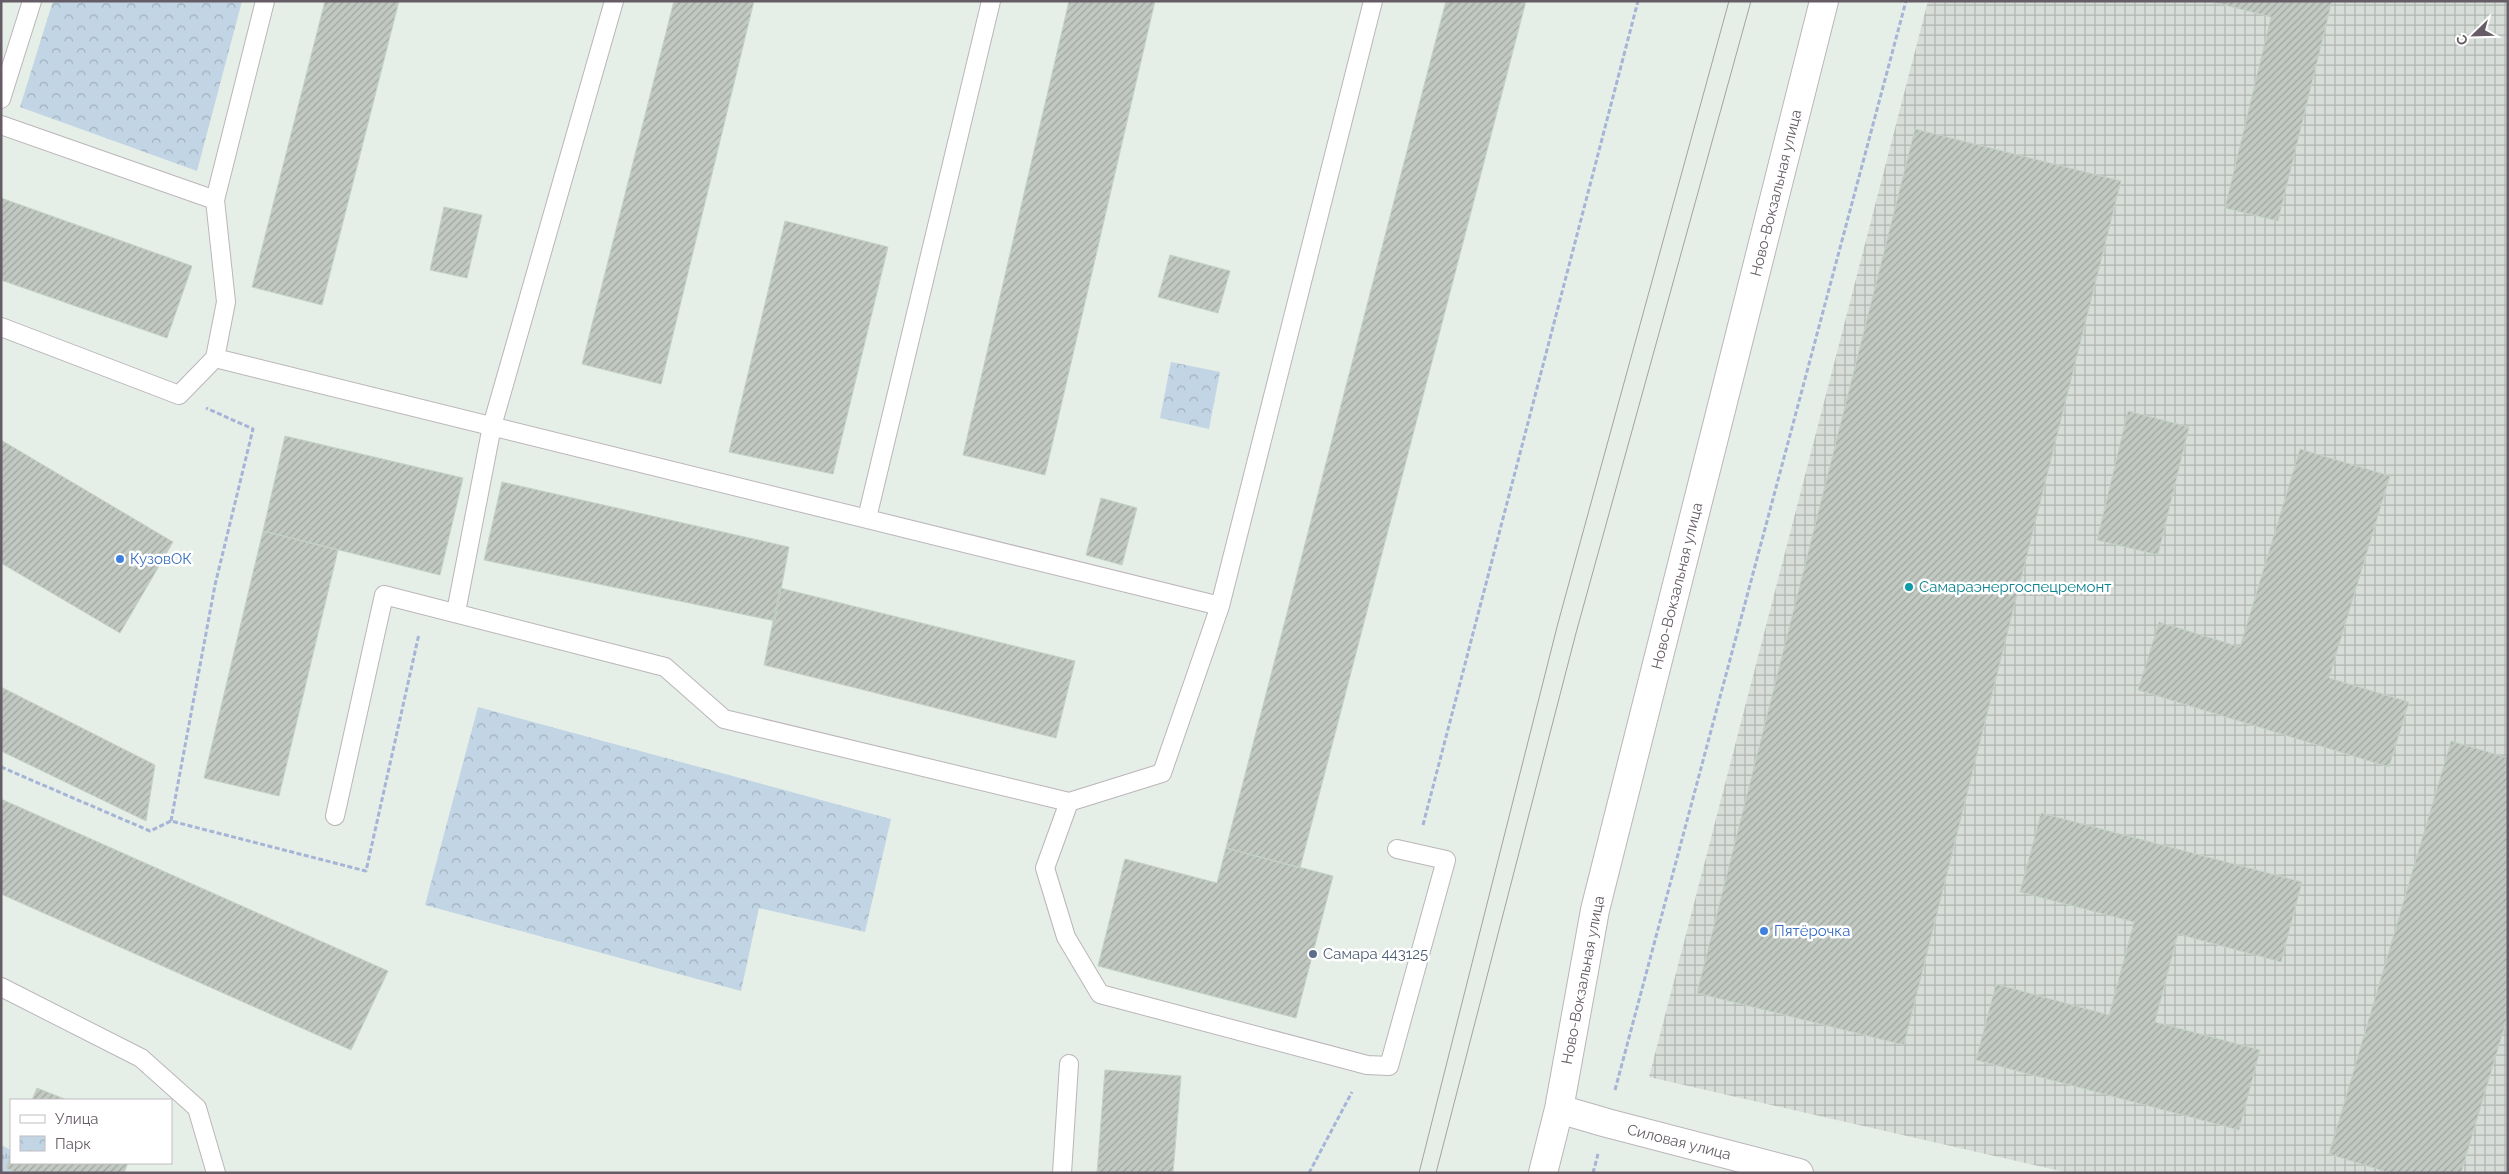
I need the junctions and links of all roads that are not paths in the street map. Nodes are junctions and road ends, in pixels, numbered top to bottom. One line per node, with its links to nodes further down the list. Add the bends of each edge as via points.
1 (32, 1): 7 (lane)
2 (265, 1): 9 (lane)
3 (614, 1): 12 (lane)
4 (991, 1): 13 (lane)
5 (1373, 1): 14 (lane)
6 (1824, 1): 21 (street, Ново-Вокзальная улица, via 1595,910)
7 (1, 99)
8 (1, 125): 9 (lane)
9 (215, 200): 11 (lane, via 226,302)
10 (1, 327): 11 (lane, via 179,395)
11 (216, 358): 12 (lane)
12 (492, 426): 13 (lane); 15 (lane)
13 (867, 518): 14 (lane)
14 (1220, 606): 16 (lane, via 1162,773)
15 (456, 612): 16 (lane, via 665,668 724,719); 17 (lane, via 384,595)
16 (1069, 802): 18 (lane, via 1045,868 1066,936 1100,994 1367,1065 1389,1066 1446,860)
17 (335, 816)
18 (1397, 849)
19 (1, 987): 22 (lane, via 141,1058 197,1108)
20 (1069, 1064): 23 (lane)
21 (1560, 1109): 24 (street, Ново-Вокзальная улица); 25 (street, Силовая улица)
22 (216, 1173)
23 (1062, 1173)
24 (1543, 1173)
25 (1799, 1173)

